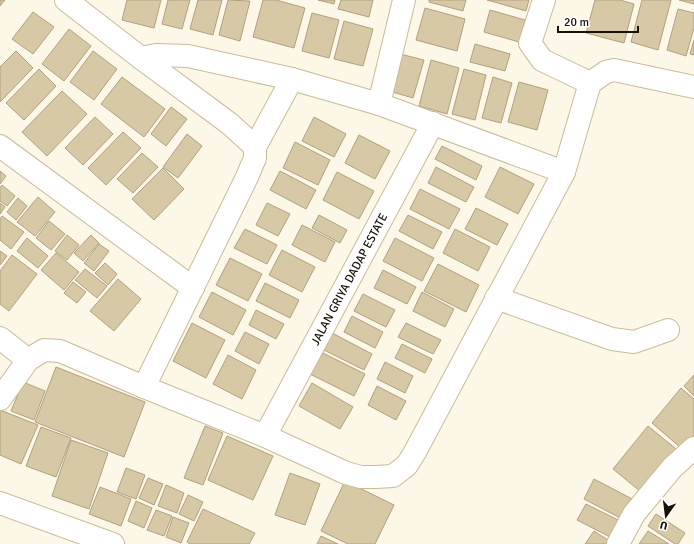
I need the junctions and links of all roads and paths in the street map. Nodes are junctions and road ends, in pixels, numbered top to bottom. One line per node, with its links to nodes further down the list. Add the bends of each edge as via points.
1 (66, 0): 4 (street)
2 (404, 0): 8 (street)
3 (544, 0): 6 (street, via 530,43 542,60)
4 (141, 58): 5 (street, via 156,55 188,56); 11 (street, via 230,124)
5 (292, 80): 8 (street); 11 (street)
6 (590, 83): 7 (street, via 606,72 614,70); 12 (street)
7 (694, 87)
8 (380, 104): 9 (street)
9 (433, 123): 12 (street); 20 (street, JALAN GRIYA DADAP ESTATE)
10 (0, 146): 13 (street)
11 (256, 147): 13 (street, via 248,177)
12 (564, 172): 14 (street)
13 (193, 288): 18 (street)
14 (496, 298): 15 (street, via 612,339 634,342); 20 (street, via 415,452 406,465 393,476 376,478 346,473)
15 (668, 330)
16 (0, 338): 17 (street)
17 (28, 360): 18 (street, via 44,350 60,351); 19 (street)
18 (144, 387): 20 (street)
19 (0, 399)
20 (265, 436)
21 (694, 448): 24 (street, via 672,468 634,514)
22 (0, 503): 23 (street)
23 (112, 544)
24 (618, 544)

